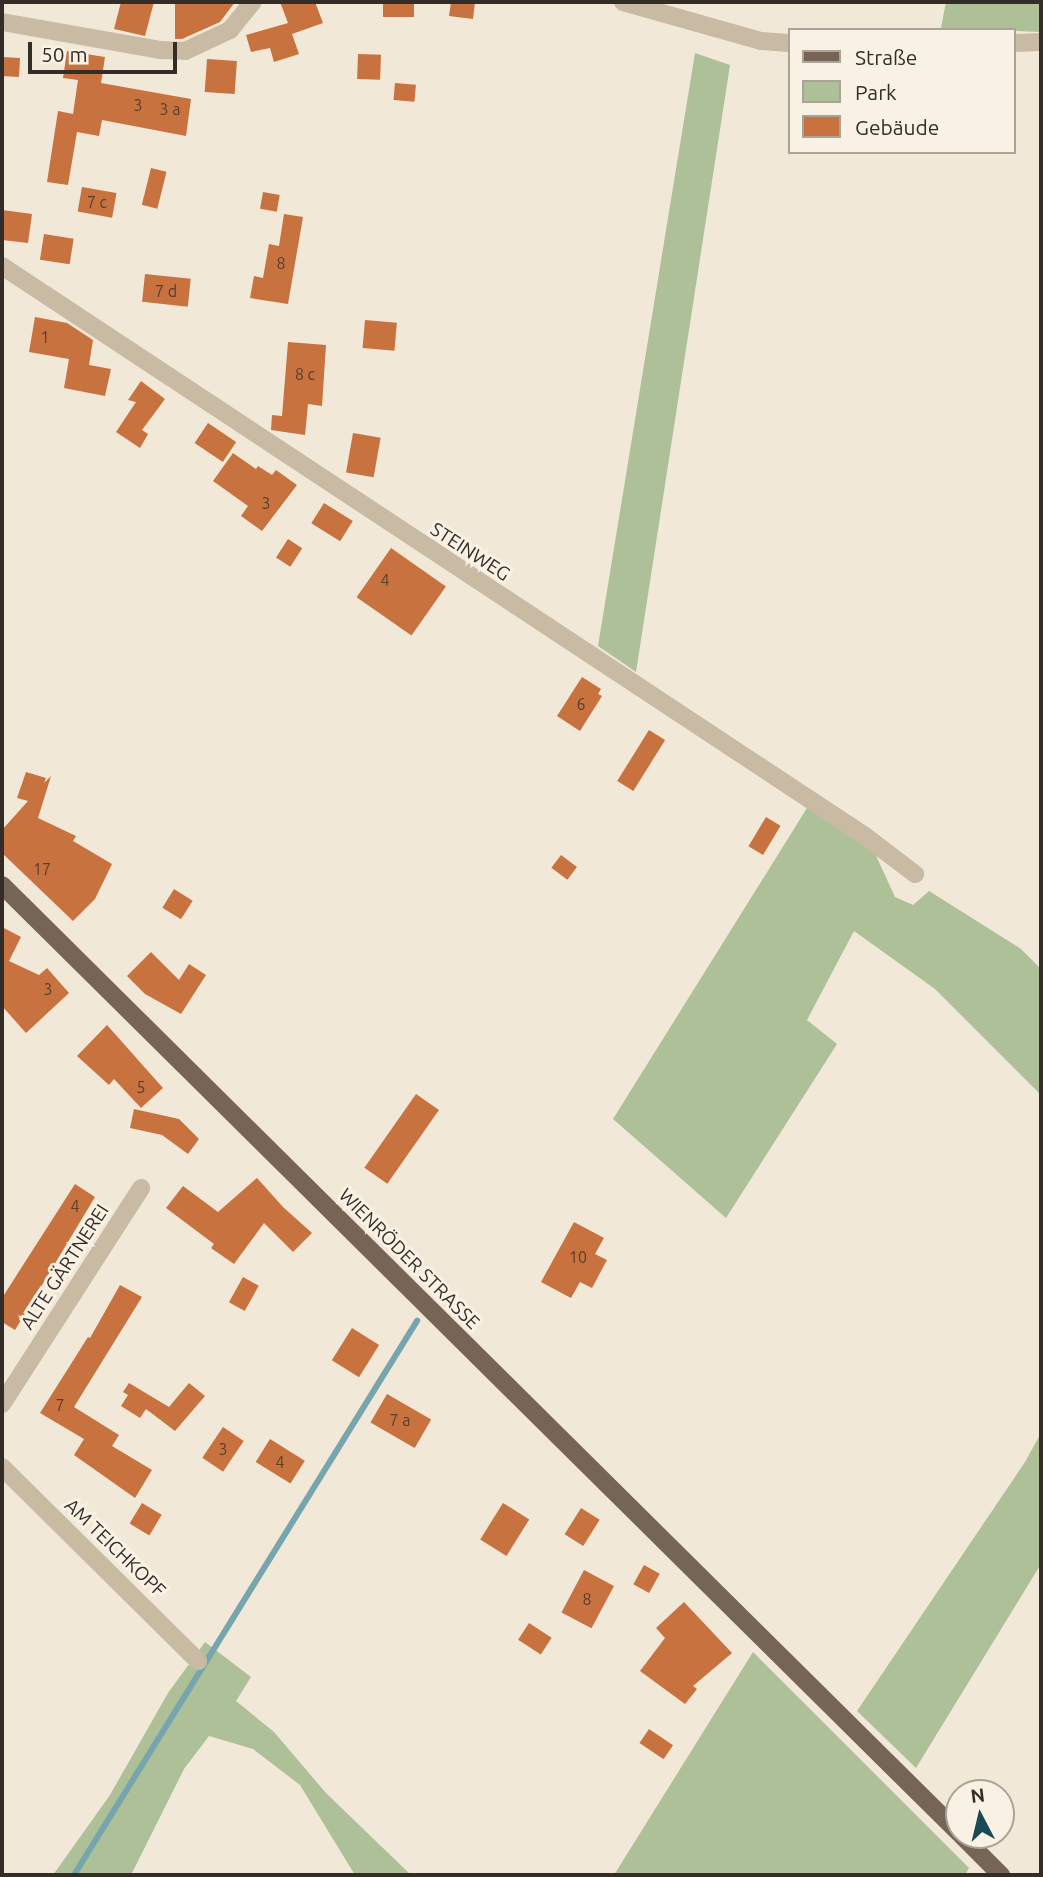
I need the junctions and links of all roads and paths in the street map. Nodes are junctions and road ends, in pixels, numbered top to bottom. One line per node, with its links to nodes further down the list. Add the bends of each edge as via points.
1 (253, 2): 3 (street, via 230,30 185,51)
2 (623, 2): 5 (street, via 761,41)
3 (2, 22)
4 (1041, 42): 6 (street)
5 (788, 43)
6 (1015, 43)
7 (2, 266): 8 (street, STEINWEG, via 865,836)
8 (915, 874)
9 (2, 885): 14 (main road, WIENRÖDER STRASSE)
10 (141, 1188): 11 (street, ALTE GÄRTNEREI)
11 (2, 1404)
12 (2, 1467): 13 (street, AM TEICHKOPF)
13 (198, 1661)
14 (945, 1819)
15 (975, 1849): 16 (main road, WIENRÖDER STRASSE)
16 (1001, 1875)

